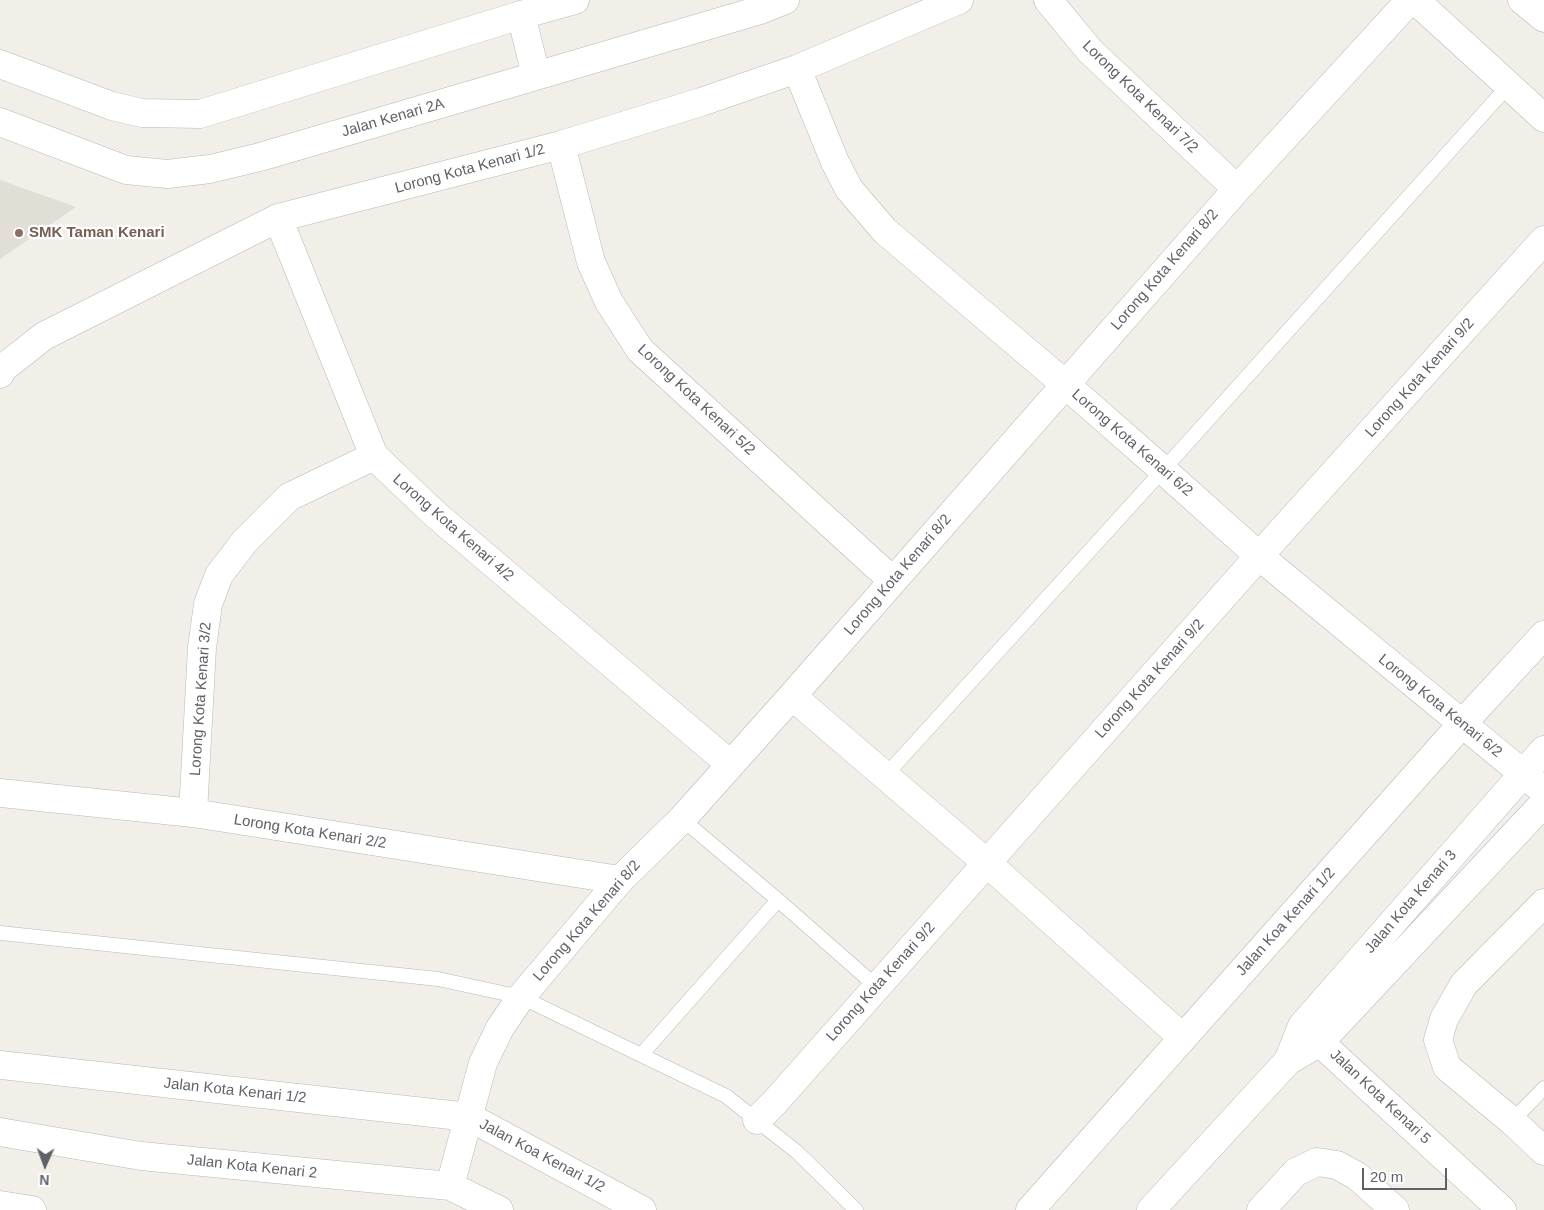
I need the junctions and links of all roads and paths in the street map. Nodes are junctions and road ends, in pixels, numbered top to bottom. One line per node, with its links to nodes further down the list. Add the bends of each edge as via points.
1 (575, 0): 8 (street)
2 (785, 0): 12 (street, Jalan Kenari 2A)
3 (959, 0): 11 (street, Lorong Kota Kenari 1/2)
4 (1048, 0): 17 (street, Lorong Kota Kenari 7/2, via 1090,51)
5 (1410, 0): 17 (street, Lorong Kota Kenari 8/2)
6 (1415, 0): 13 (street)
7 (1522, 0): 9 (street)
8 (521, 15): 10 (street, via 200,114 142,113 112,106); 12 (street)
9 (1544, 18)
10 (0, 64)
11 (797, 69): 16 (street, Lorong Kota Kenari 1/2); 21 (street, Lorong Kota Kenari 6/2, via 849,190 885,230)
12 (536, 75): 15 (street, Jalan Kenari 2A, via 260,157 210,169 167,174 126,170)
13 (1508, 86): 14 (street); 23 (lane)
14 (1544, 118)
15 (0, 122)
16 (561, 145): 18 (street, Lorong Kota Kenari 1/2); 25 (street, Lorong Kota Kenari 5/2, via 591,262 609,302 640,350)
17 (1237, 189): 21 (street, Lorong Kota Kenari 8/2)
18 (278, 218): 20 (street, Lorong Kota Kenari 1/2, via 44,336); 22 (street, Lorong Kota Kenari 4/2)
19 (1544, 240): 24 (street, Lorong Kota Kenari 9/2)
20 (0, 374)
21 (1065, 384): 23 (street, Lorong Kota Kenari 6/2); 25 (street, Lorong Kota Kenari 8/2)
22 (374, 456): 30 (street, Lorong Kota Kenari 4/2, via 435,514); 36 (street, Lorong Kota Kenari 3/2, via 289,497 245,540 219,575 208,604 202,648)
23 (1163, 470): 24 (street, Lorong Kota Kenari 6/2); 32 (lane)
24 (1258, 556): 28 (street, Lorong Kota Kenari 6/2); 38 (street, Lorong Kota Kenari 9/2)
25 (893, 581): 27 (street, Lorong Kota Kenari 8/2)
26 (1544, 635): 28 (street, Jalan Koa Kenari 1/2)
27 (792, 696): 30 (street, Lorong Kota Kenari 8/2); 32 (street)
28 (1461, 724): 31 (street, Lorong Kota Kenari 6/2); 46 (street, Jalan Koa Kenari 1/2)
29 (1544, 750): 31 (street, Jalan Kota Kenari 3)
30 (730, 764): 37 (street, Lorong Kota Kenari 8/2)
31 (1523, 773): 33 (street, Lorong Kota Kenari 6/2); 45 (street, Jalan Kota Kenari 3)
32 (885, 776): 38 (street)
33 (1544, 791)
34 (0, 793): 36 (street, Lorong Kota Kenari 2/2)
35 (1544, 803): 45 (street, Jalan Kota Kenari 3)
36 (192, 813): 39 (street, Lorong Kota Kenari 2/2)
37 (682, 819): 39 (street, Lorong Kota Kenari 8/2); 40 (lane)
38 (987, 863): 43 (street, Lorong Kota Kenari 9/2); 46 (street)
39 (620, 880): 44 (street, Lorong Kota Kenari 8/2)
40 (778, 900): 43 (lane); 47 (lane)
41 (1544, 903): 52 (street, via 1464,984 1444,1019 1438,1040 1447,1067)
42 (0, 933): 44 (lane, via 438,980)
43 (877, 987): 51 (street, Lorong Kota Kenari 9/2)
44 (521, 997): 47 (lane); 50 (street, Lorong Kota Kenari 8/2, via 500,1028 483,1063)
45 (1311, 1034): 62 (street, Jalan Kota Kenari 3); 65 (street, Jalan Kota Kenari 5)
46 (1182, 1038): 61 (street, Jalan Koa Kenari 1/2)
47 (641, 1055): 51 (lane, via 726,1096)
48 (0, 1065): 50 (street, Jalan Kota Kenari 1/2)
49 (1544, 1088): 52 (lane)
50 (470, 1117): 55 (street, Lorong Kota Kenari 8/2); 59 (street, Jalan Koa Kenari 1/2)
51 (757, 1120): 60 (lane, via 797,1152)
52 (1512, 1122): 54 (street)
53 (0, 1132): 55 (street, Jalan Kota Kenari 2, via 141,1156)
54 (1544, 1151)
55 (450, 1186): 58 (street, Jalan Kota Kenari 2)
56 (0, 1205): 57 (street)
57 (32, 1210)
58 (499, 1210)
59 (642, 1210)
60 (856, 1210)
61 (1030, 1210)
62 (1151, 1210)
63 (1261, 1210): 64 (street, via 1296,1172 1317,1162 1337,1165 1357,1176)
64 (1395, 1210)
65 (1502, 1210)

